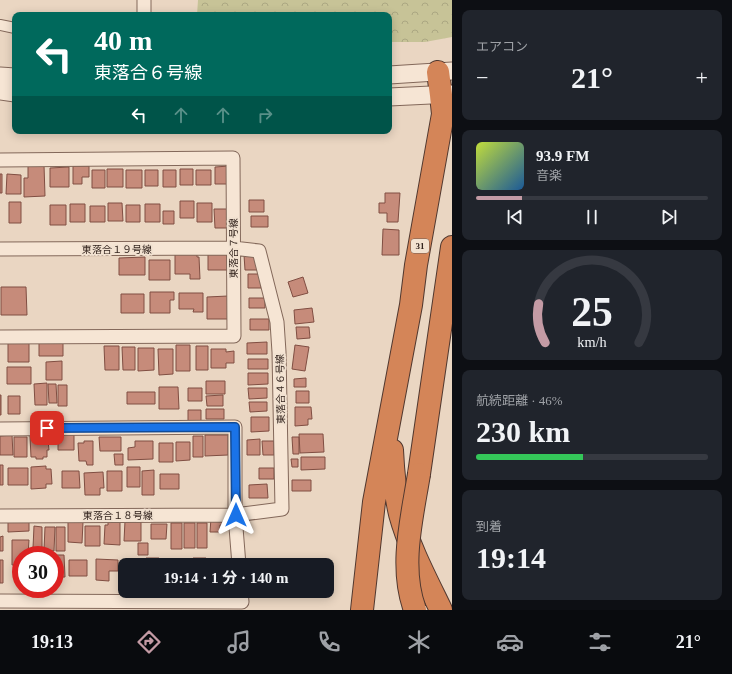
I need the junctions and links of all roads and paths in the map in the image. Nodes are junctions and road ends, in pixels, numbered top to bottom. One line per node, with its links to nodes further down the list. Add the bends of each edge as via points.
1 (144, 0): 2 (street)
2 (144, 12)
3 (0, 25): 4 (street)
4 (12, 27)
5 (445, 71): 6 (street); 11 (highway, 31)
6 (392, 75)
7 (0, 76): 8 (street)
8 (12, 78)
9 (0, 91): 10 (street)
10 (12, 93)
11 (447, 94): 12 (street); 18 (highway, 31)
12 (392, 97)
13 (0, 160): 15 (street, 東落合７号線, via 233,158)
14 (452, 247): 26 (highway, bridge, via 408,548 408,578)
15 (233, 248): 16 (street, 東落合１９号線); 17 (street, 東落合７号線, via 234,336); 20 (street, 東落合４６号線, via 259,251 277,322 282,509)
16 (0, 249)
17 (0, 337)
18 (390, 419): 25 (highway, 31, via 374,502); 27 (highway, 31, via 394,479 401,516 416,558)
19 (0, 429): 20 (street, via 235,427)
20 (236, 515): 21 (street, 東落合１８号線); 22 (street)
21 (0, 516)
22 (239, 558)
23 (242, 598): 24 (street, via 242,602)
24 (0, 601)
25 (362, 610)
26 (415, 610)
27 (441, 610)

